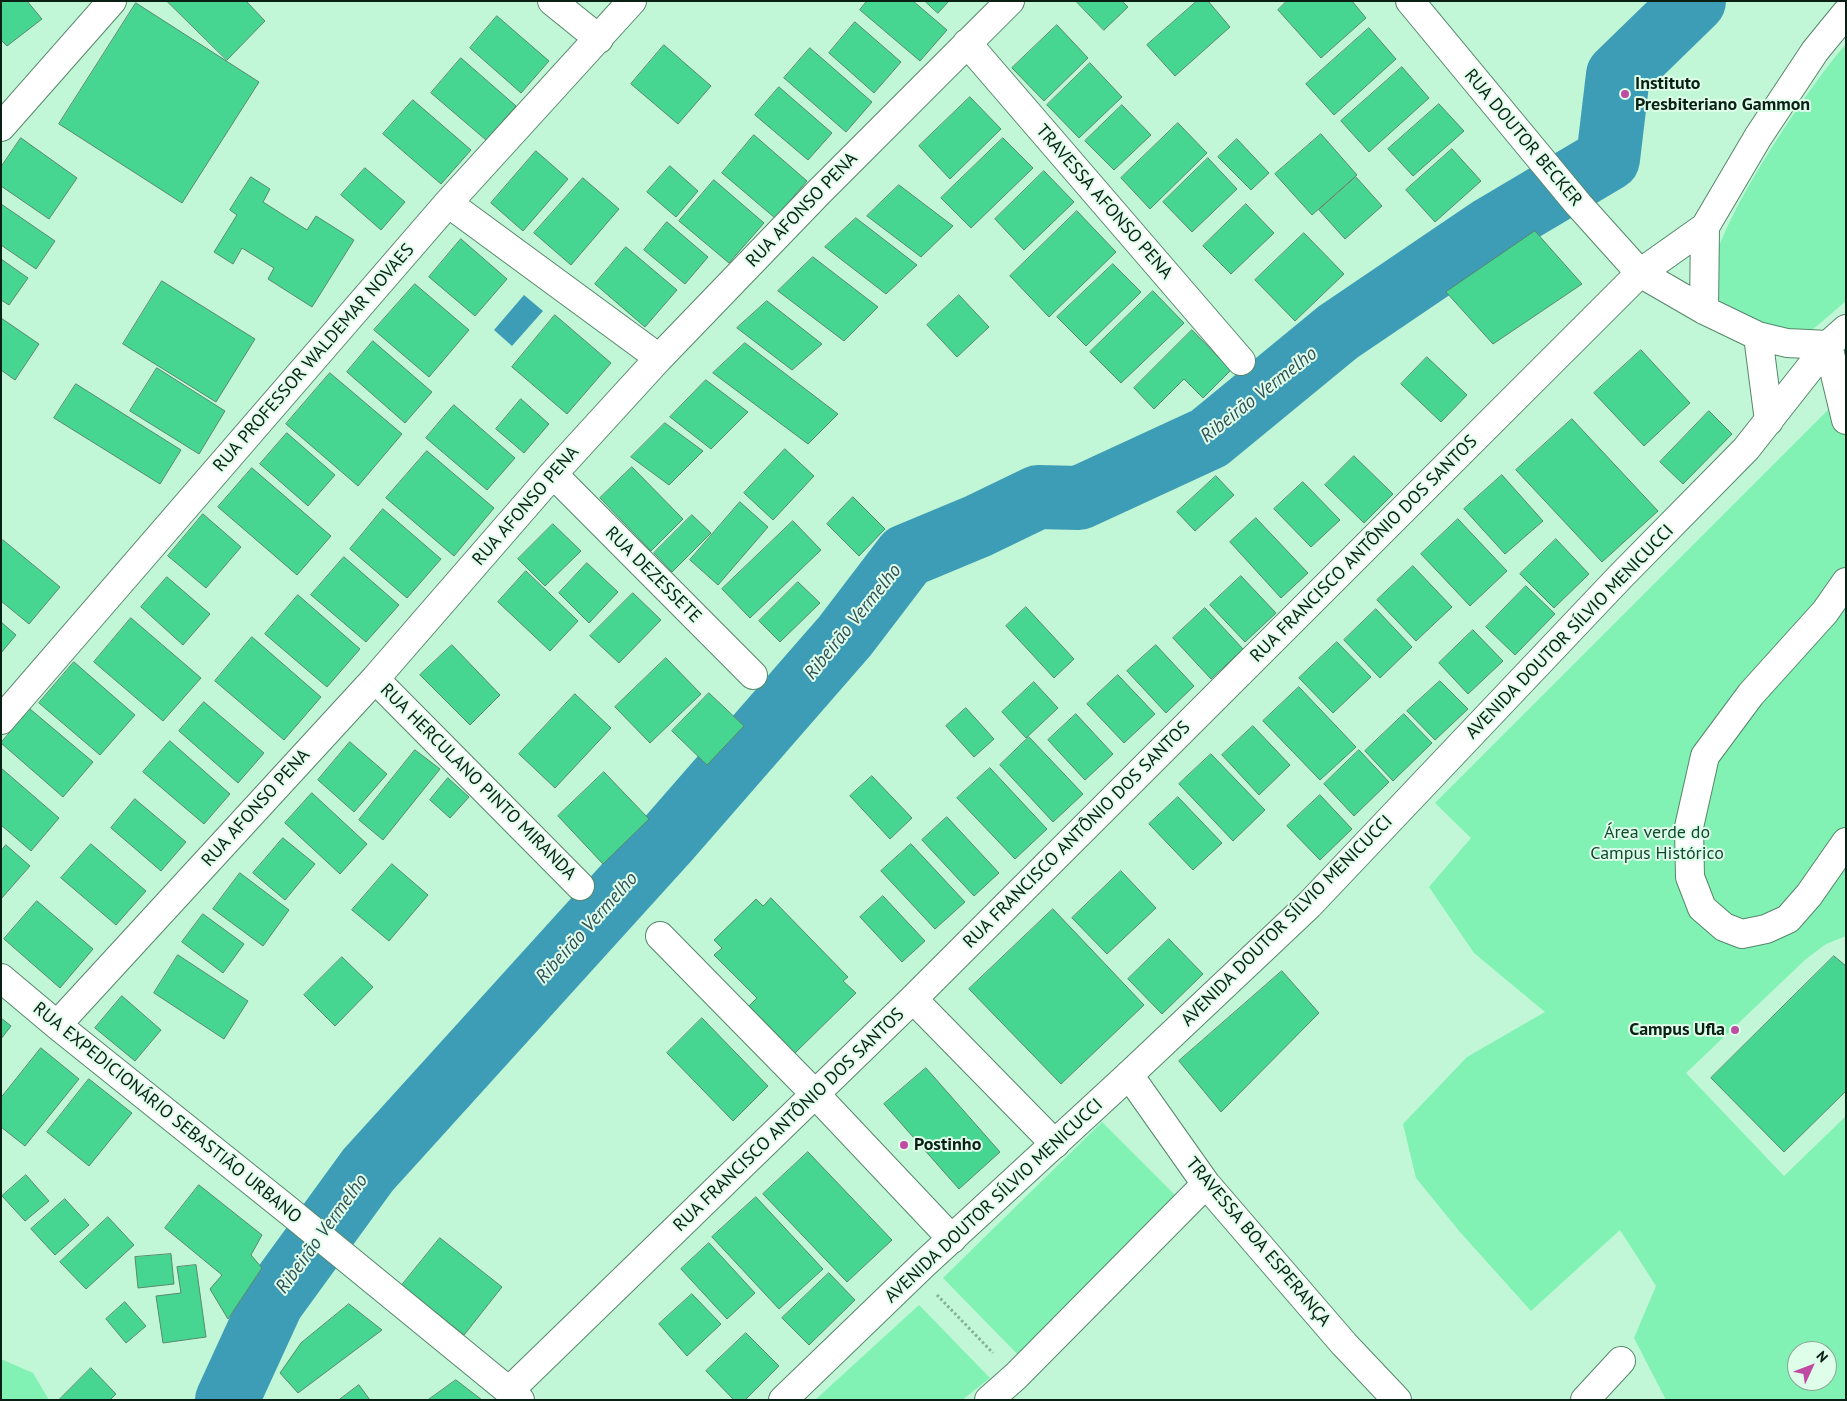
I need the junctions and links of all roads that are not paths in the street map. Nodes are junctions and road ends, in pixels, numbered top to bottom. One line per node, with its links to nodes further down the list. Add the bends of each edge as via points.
1 (112, 1): 9 (street)
2 (552, 1): 7 (street)
3 (632, 1): 7 (street, RUA PROFESSOR WALDEMAR NOVAES)
4 (1010, 1): 8 (street, RUA AFONSO PENA)
5 (1410, 1): 12 (street, RUA DOUTOR BECKER, via 1578,204)
6 (1846, 14): 11 (street, via 1815,51 1758,137)
7 (599, 39): 10 (street, RUA PROFESSOR WALDEMAR NOVAES)
8 (967, 43): 16 (street, RUA AFONSO PENA); 17 (street, TRAVESSA AFONSO PENA)
9 (1, 127)
10 (448, 203): 16 (street); 24 (street, RUA PROFESSOR WALDEMAR NOVAES)
11 (1705, 227): 12 (street, RUA FRANCISCO ANTÔNIO DOS SANTOS); 13 (street)
12 (1640, 273): 13 (street, RUA DOUTOR BECKER); 29 (street, RUA FRANCISCO ANTÔNIO DOS SANTOS)
13 (1704, 310): 14 (street, RUA DOUTOR BECKER)
14 (1758, 336): 15 (street, RUA DOUTOR BECKER, via 1787,343); 19 (street)
15 (1837, 337): 18 (street); 19 (street, AVENIDA DOUTOR SÍLVIO MENICUCCI)
16 (658, 358): 20 (street, RUA AFONSO PENA)
17 (1242, 361)
18 (1846, 420)
19 (1769, 421): 31 (street, AVENIDA DOUTOR SÍLVIO MENICUCCI, via 1746,449 1309,905)
20 (553, 474): 22 (street, RUA DEZESSETE); 23 (street, RUA AFONSO PENA)
21 (1846, 582): 25 (street, via 1825,612 1751,694 1705,756 1689,827 1690,877 1702,908 1724,928 1742,934 1766,929 1788,919)
22 (753, 676)
23 (375, 678): 26 (street, RUA HERCULANO PINTO MIRANDA); 30 (street, RUA AFONSO PENA)
24 (1, 720)
25 (1846, 842)
26 (580, 886)
27 (660, 936): 32 (street)
28 (1, 978): 30 (street, RUA EXPEDICIONÁRIO SEBASTIÃO URBANO)
29 (913, 999): 32 (street, RUA FRANCISCO ANTÔNIO DOS SANTOS); 33 (street)
30 (57, 1026): 37 (street, RUA EXPEDICIONÁRIO SEBASTIÃO URBANO, via 289,1210)
31 (1129, 1075): 33 (street, AVENIDA DOUTOR SÍLVIO MENICUCCI); 34 (street, TRAVESSA BOA ESPERANÇA)
32 (816, 1094): 35 (street); 37 (street, RUA FRANCISCO ANTÔNIO DOS SANTOS)
33 (1055, 1144): 35 (street, AVENIDA DOUTOR SÍLVIO MENICUCCI)
34 (1206, 1184): 39 (street); 40 (street, TRAVESSA BOA ESPERANÇA, via 1344,1344)
35 (952, 1238): 38 (street, AVENIDA DOUTOR SÍLVIO MENICUCCI)
36 (1621, 1361): 41 (street)
37 (514, 1396)
38 (783, 1400)
39 (989, 1400)
40 (1397, 1400)
41 (1584, 1400)

